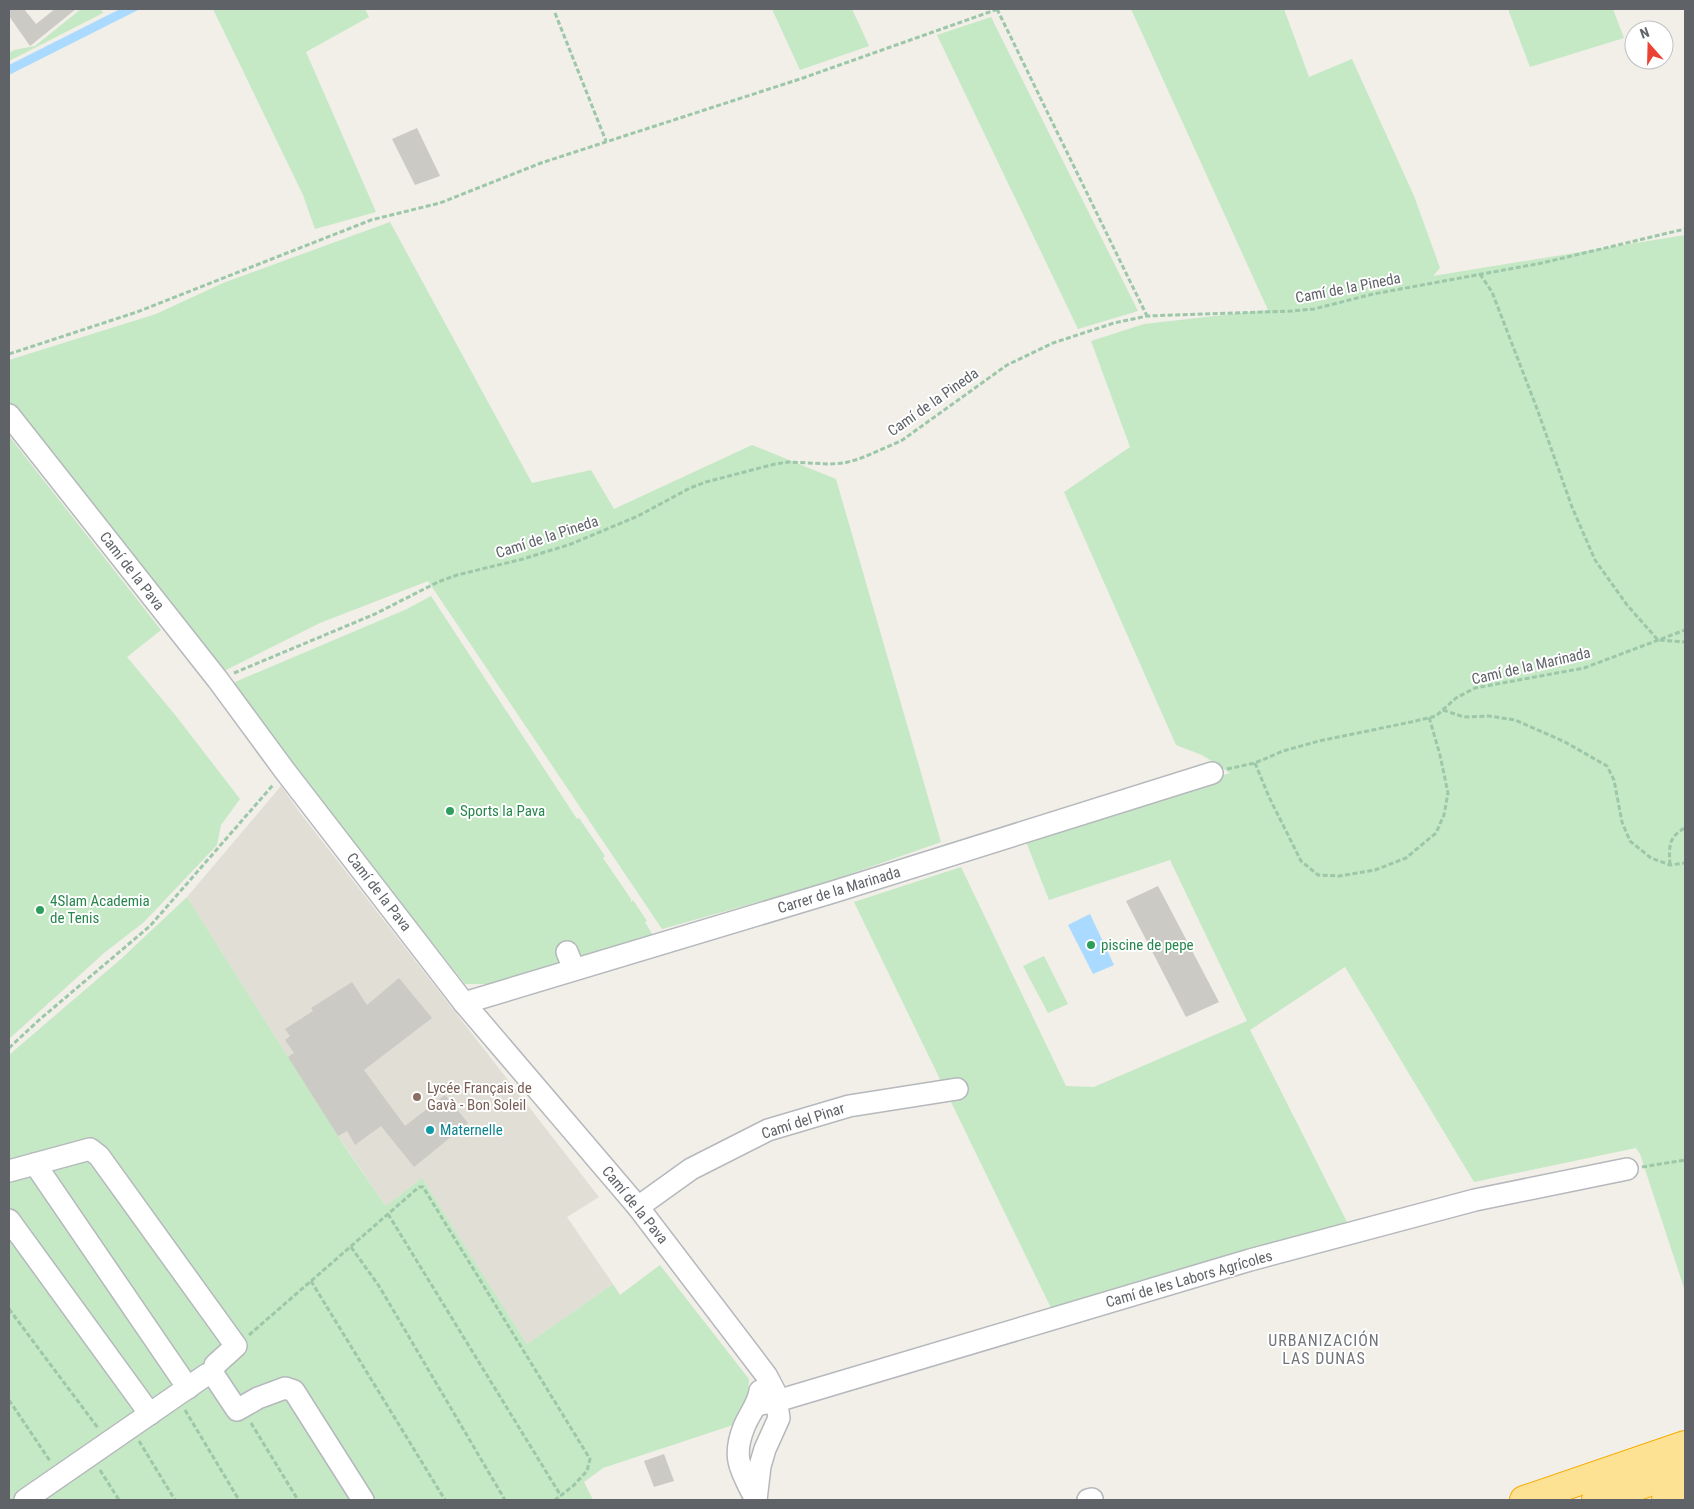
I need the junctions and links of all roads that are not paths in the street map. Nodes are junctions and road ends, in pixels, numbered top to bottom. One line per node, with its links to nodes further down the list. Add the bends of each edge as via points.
1 (9, 415): 3 (street, Camí de la Pava, via 218,680)
2 (1212, 773): 3 (street, Carrer de la Marinada, via 833,892 570,960)
3 (464, 1003): 8 (street, Camí de la Pava)
4 (957, 1089): 8 (street, Camí del Pinar, via 849,1106 768,1130 691,1169)
5 (35, 1164): 7 (street); 11 (street, via 90,1150 99,1156 236,1346 215,1365); 12 (street)
6 (1627, 1169): 13 (street, Camí de les Labors Agrícoles, via 1475,1200 1250,1260)
7 (9, 1171)
8 (638, 1206): 10 (street, Camí de la Pava)
9 (9, 1220): 15 (street)
10 (756, 1364): 13 (street, Camí de la Pava, via 766,1375); 14 (street, Camí de la Pava, via 760,1386)
11 (213, 1374): 12 (street, via 206,1375); 20 (street, via 237,1410 285,1388 294,1391)
12 (183, 1392): 15 (street)
13 (777, 1401): 14 (street, Camí de les Labors Agrícoles); 14 (street, Camí de la Pava, via 779,1418 760,1466 756,1500 740,1468 737,1451 744,1426)
14 (756, 1405)
15 (150, 1414): 19 (street)
16 (1685, 1446): 21 (highway)
17 (1685, 1470): 22 (highway)
18 (1685, 1494): 23 (highway)
19 (25, 1500)
20 (363, 1500)
21 (1524, 1500)
22 (1596, 1500)
23 (1666, 1500)

